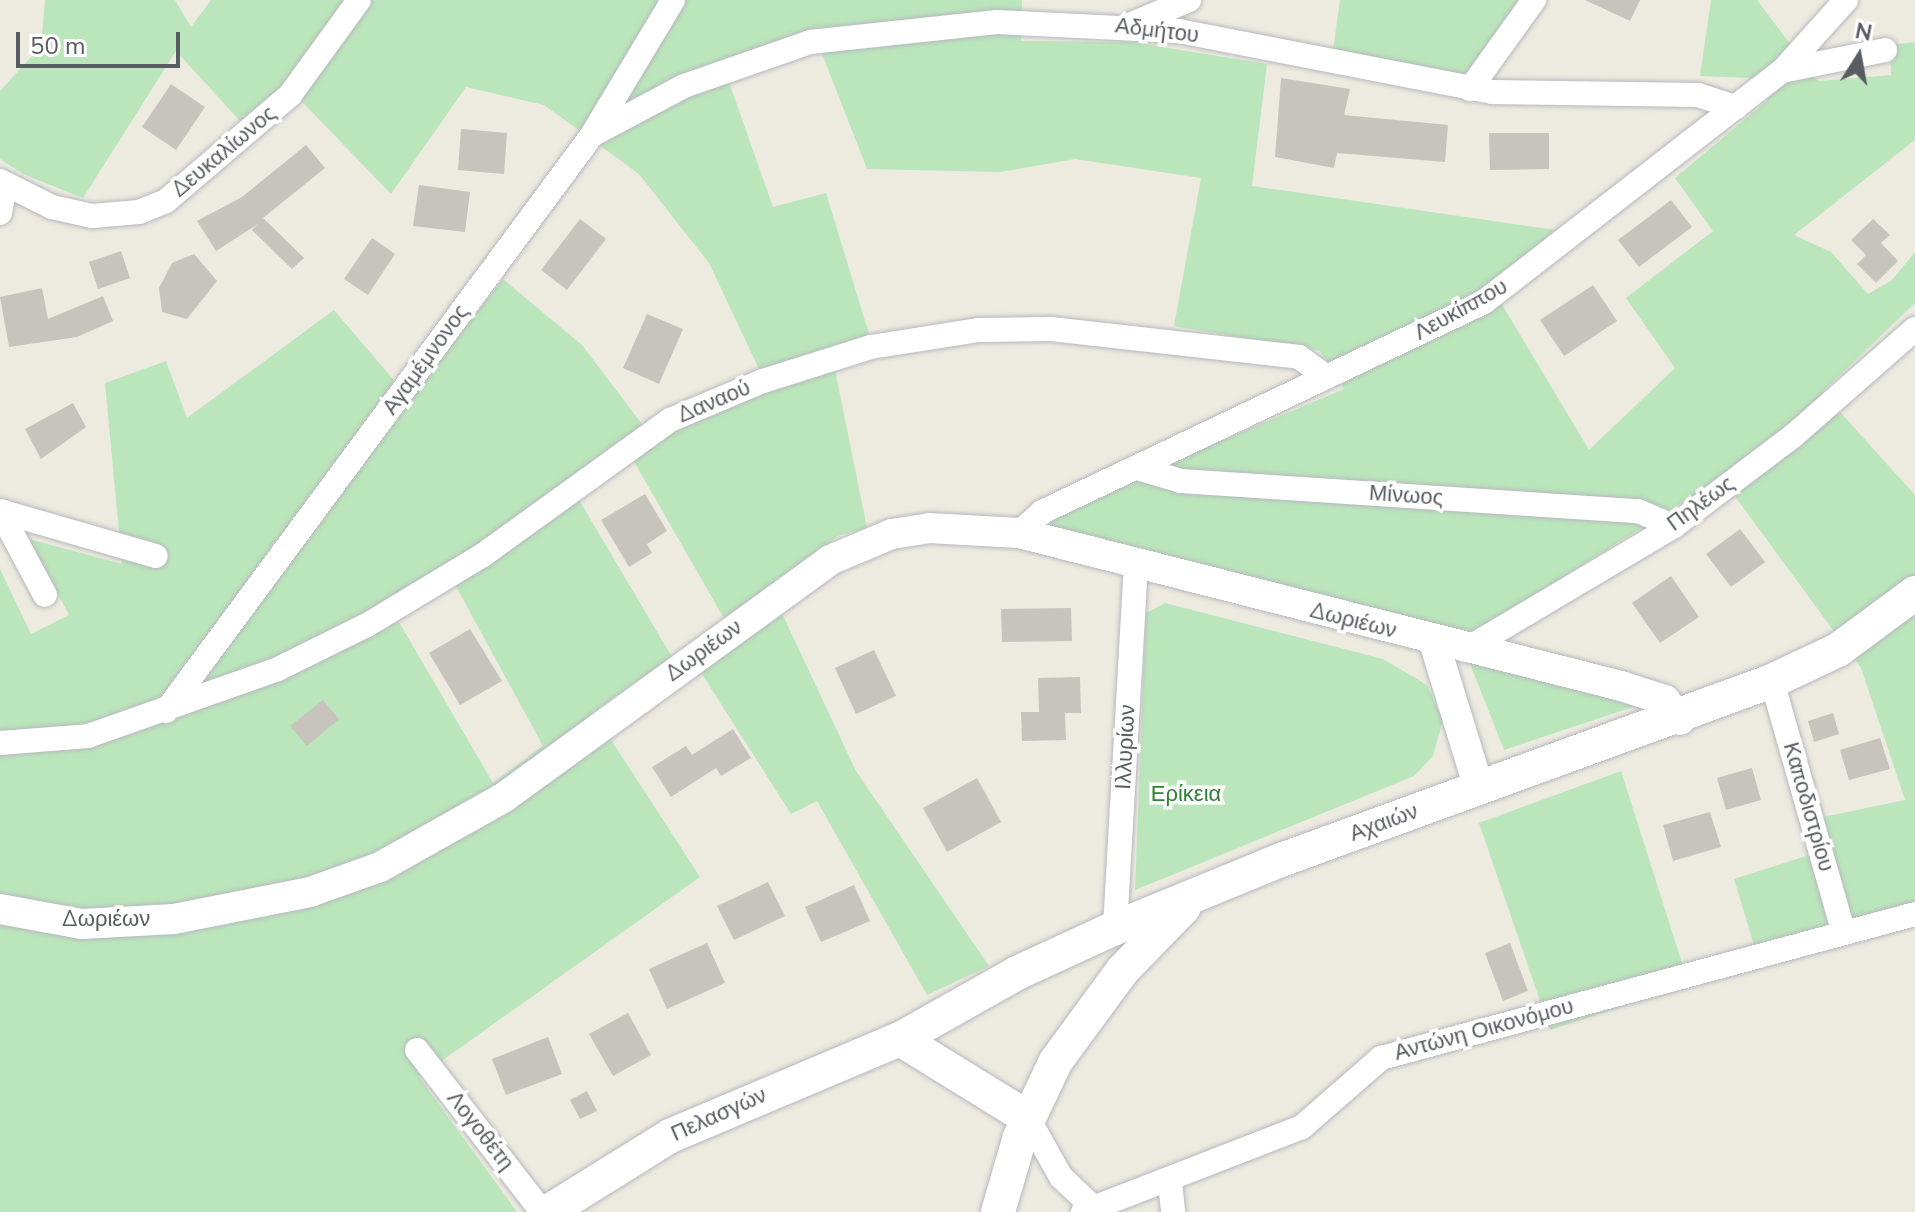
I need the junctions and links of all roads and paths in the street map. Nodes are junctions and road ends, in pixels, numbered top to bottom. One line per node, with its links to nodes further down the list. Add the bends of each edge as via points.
1 (359, 0): 12 (street, Δευκαλίωνος, via 290,95 166,201 139,212 92,216 52,207)
2 (673, 0): 11 (street, Αγαμέμνονος)
3 (1189, 0): 6 (street)
4 (1534, 0): 9 (street)
5 (1846, 0): 8 (street, Λευκίππου)
6 (1128, 25): 9 (street, Αδμήτου); 11 (street, Αδμήτου, via 958,23 834,37 684,86)
7 (1885, 50): 8 (street)
8 (1783, 70): 10 (street, Λευκίππου)
9 (1470, 89): 10 (street, Αδμήτου, via 1544,97 1698,95)
10 (1736, 107): 15 (street, Λευκίππου, via 1498,292)
11 (592, 135): 27 (street, Αγαμέμνονος)
12 (2, 183): 13 (street)
13 (0, 213)
14 (1915, 329): 18 (street, Πηλέως, via 1793,436)
15 (1327, 377): 16 (street, Λευκίππου); 27 (street, Δαναού, via 1299,357 1051,329 946,333 859,351 670,420 483,555 395,609 278,669)
16 (1137, 468): 18 (street, Μίνωος, via 1181,481 1638,511); 19 (street, Λευκίππου, via 1042,512)
17 (0, 511): 20 (street); 23 (street)
18 (1674, 526): 25 (street, Πηλέως)
19 (1019, 533): 21 (street, Δωριέων); 32 (street, Δωριέων, via 929,528 852,549 485,810 336,884 214,913 129,923 62,922)
20 (156, 556)
21 (1136, 565): 24 (street, Δωριέων); 34 (street, Ιλλυρίων)
22 (1915, 593): 26 (main road, Αχαιών, via 1838,650)
23 (45, 595)
24 (1434, 642): 25 (street, Δωριέων); 30 (street)
25 (1465, 650): 28 (street, Δωριέων, via 1653,695 1674,707)
26 (1772, 681): 28 (main road, Αχαιών); 35 (street, Καποδιστρίου)
27 (166, 711): 29 (street, Δαναού, via 88,736)
28 (1680, 720): 30 (main road, Αχαιών)
29 (0, 743)
30 (1479, 788): 31 (main road, Αχαιών)
31 (1196, 895): 34 (main road, Πελασγών); 38 (main road, Αχαιών, via 1086,1016)
32 (0, 909)
33 (1915, 914): 35 (street, Αντώνη Οικονόμου)
34 (1115, 928): 36 (main road, Πελασγών)
35 (1844, 933): 39 (street, Αντώνη Οικονόμου, via 1381,1058 1302,1127)
36 (900, 1039): 38 (main road); 41 (main road, Πελασγών, via 670,1136)
37 (417, 1050): 41 (street, Λογοθέτη)
38 (1028, 1118): 40 (street, via 1061,1177); 42 (main road, Αχαιών)
39 (1170, 1182): 40 (street, Αντώνη Οικονόμου); 43 (street)
40 (1091, 1211)
41 (545, 1212)
42 (998, 1212)
43 (1173, 1212)

